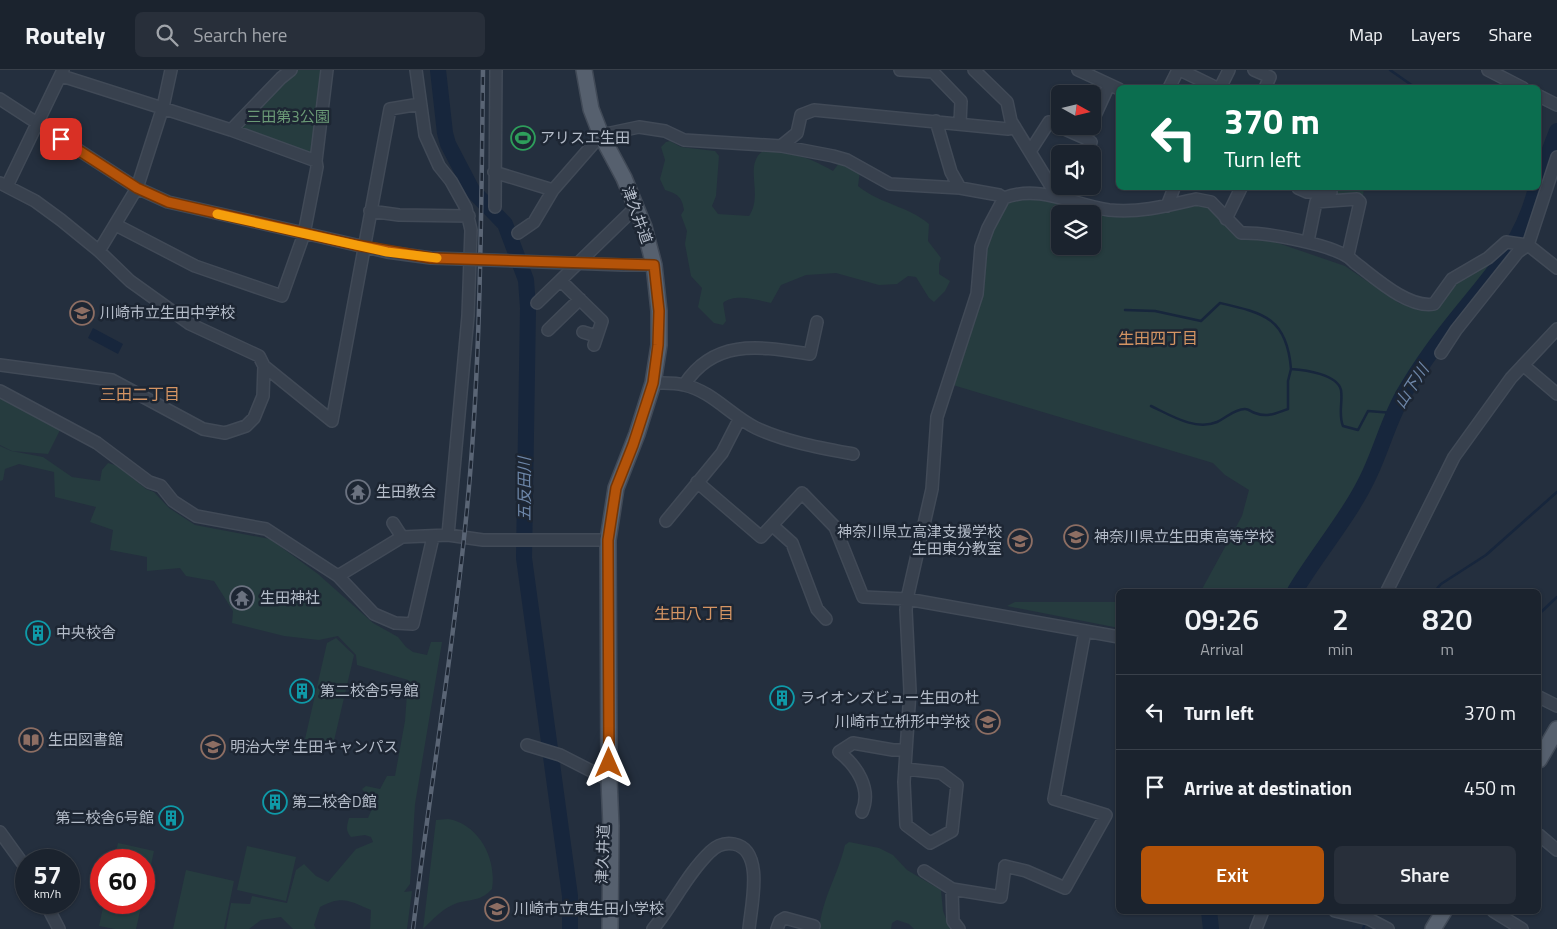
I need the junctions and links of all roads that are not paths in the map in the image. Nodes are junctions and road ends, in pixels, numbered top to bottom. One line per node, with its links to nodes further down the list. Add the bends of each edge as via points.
1 (171, 70): 25 (street)
2 (292, 70): 31 (street)
3 (327, 70): 39 (street)
4 (416, 70): 23 (street)
5 (496, 70): 40 (street)
6 (900, 70): 29 (street, via 933,72 961,101)
7 (1179, 70): 15 (street); 16 (street)
8 (1229, 70): 17 (street)
9 (1254, 70): 18 (street, via 1270,78)
10 (1488, 70): 19 (street)
11 (1084, 71): 20 (street)
12 (587, 72): 32 (main road, 津久井道, via 591,109)
13 (979, 72): 30 (street, via 1007,102)
14 (63, 73): 25 (street); 28 (street)
15 (1172, 85)
16 (1212, 85)
17 (1221, 85)
18 (1266, 85)
19 (1517, 85)
20 (1114, 87): 26 (street)
21 (1541, 97): 24 (street)
22 (0, 99): 28 (street)
23 (420, 104): 54 (street, via 390,109); 55 (street, via 431,152 451,181)
24 (1557, 105)
25 (163, 107): 31 (street); 42 (street)
26 (1101, 108)
27 (936, 122): 29 (street); 36 (street, via 814,110 801,115 797,134); 43 (street, via 951,172)
28 (37, 124): 41 (street); 42 (street)
29 (960, 124): 30 (street)
30 (1015, 127): 37 (street)
31 (231, 130): 39 (street)
32 (601, 135): 36 (street, via 652,127 691,142); 44 (street); 53 (main road, 津久井道)
33 (1086, 135): 34 (street)
34 (1085, 138): 35 (street, via 1092,142); 37 (street, via 1049,122)
35 (1090, 145)
36 (781, 146): 43 (street, via 847,160 890,184)
37 (1031, 150): 49 (street)
38 (1557, 157): 61 (street)
39 (316, 161): 59 (street)
40 (494, 172): 44 (street); 51 (street)
41 (4, 185): 63 (street, via 35,202)
42 (137, 188): 57 (street); 59 (street, via 180,206)
43 (960, 188): 50 (street)
44 (554, 190): 58 (street, via 534,222)
45 (1173, 190): 52 (street)
46 (1236, 190): 56 (street)
47 (1303, 190): 48 (street)
48 (1331, 192)
49 (1058, 197): 50 (street, via 1028,194); 52 (street, via 1076,204 1118,210 1150,211)
50 (1004, 198): 94 (street, via 982,247 977,294 937,417 932,490)
51 (498, 206)
52 (1167, 206): 56 (street, via 1205,200)
53 (636, 207): 65 (main road, 津久井道); 67 (street)
54 (370, 211): 55 (street); 62 (street)
55 (468, 216): 88 (street, via 471,246 468,316)
56 (1226, 219): 60 (street, via 1242,233 1257,232)
57 (116, 225): 59 (street, via 195,266 282,296); 63 (street)
58 (518, 233)
59 (304, 234): 62 (street)
60 (1308, 241): 64 (street); 64 (street, via 1316,202 1357,199 1360,202)
61 (1519, 243): 64 (street, via 1506,242 1488,258 1452,279 1434,304 1428,305 1401,297); 66 (street); 74 (street, via 1518,252)
62 (364, 247): 65 (street, bridge, via 431,258); 77 (street, via 332,421)
63 (99, 251): 77 (street, via 130,281 190,324 259,356)
64 (1348, 255)
65 (654, 265): 78 (main road, 津久井道, via 659,311)
66 (1557, 268)
67 (561, 281): 68 (street); 69 (street)
68 (580, 299): 72 (street); 73 (street, via 602,321 595,341)
69 (537, 303)
70 (817, 322): 79 (street, via 810,354 752,346 708,358)
71 (1557, 329): 76 (street)
72 (548, 330)
73 (583, 332)
74 (1441, 353)
75 (0, 365): 77 (street, via 112,380 203,429 225,433 246,426 259,408 264,396)
76 (1523, 365): 81 (street); 93 (street, via 1454,457)
77 (264, 366)
78 (653, 383): 79 (street); 91 (main road, 津久井道, via 616,488)
79 (684, 384): 82 (street, via 711,396)
80 (0, 391): 92 (street, via 98,443 141,476 161,486 173,501 196,516 266,529)
81 (1557, 394)
82 (740, 418): 83 (street, via 777,436); 84 (street, via 722,453)
83 (853, 454)
84 (697, 482): 85 (street); 87 (street, via 761,537)
85 (666, 521)
86 (393, 523): 89 (street)
87 (773, 526): 94 (street, via 802,493 835,527 863,597); 95 (street, via 792,543 818,609)
88 (448, 535): 90 (street); 91 (street, via 483,540)
89 (402, 537): 90 (street); 92 (street)
90 (433, 537): 92 (street, via 414,624 395,623 374,614)
91 (608, 540): 105 (main road, 津久井道)
92 (338, 576)
93 (1388, 589)
94 (907, 598): 96 (street); 102 (street, via 910,691)
95 (826, 619)
96 (1085, 631): 97 (street); 112 (street, via 1054,799 1106,815 1065,888 1026,870 1005,866 1001,897)
97 (1116, 636)
98 (1541, 698): 99 (street)
99 (1557, 706)
100 (1557, 729): 103 (main road)
101 (526, 745): 105 (street, via 560,755)
102 (906, 750): 104 (street); 106 (street, via 854,742 839,752 858,772 865,801)
103 (1541, 757)
104 (906, 769): 104 (street, via 941,772 957,785 952,831 930,843 906,825)
105 (609, 780): 120 (main road, 津久井道, via 604,807); 121 (main road, 津久井道)
106 (862, 812)
107 (0, 832): 110 (street)
108 (1541, 837): 109 (street)
109 (1557, 850)
110 (15, 853)
111 (924, 871): 112 (street)
112 (952, 889): 125 (street, via 953,921)
113 (51, 914): 119 (street)
114 (1262, 914): 126 (street)
115 (1348, 914): 127 (street)
116 (1442, 914): 128 (main road)
117 (1499, 914): 129 (street)
118 (814, 926): 124 (street, via 785,918)
119 (59, 929)
120 (599, 929)
121 (610, 929)
122 (652, 929): 123 (street, via 700,862 719,845 728,842 746,849 752,857)
123 (749, 929)
124 (777, 929)
125 (959, 929)
126 (1256, 929)
127 (1388, 929)
128 (1433, 929)
129 (1522, 929)

